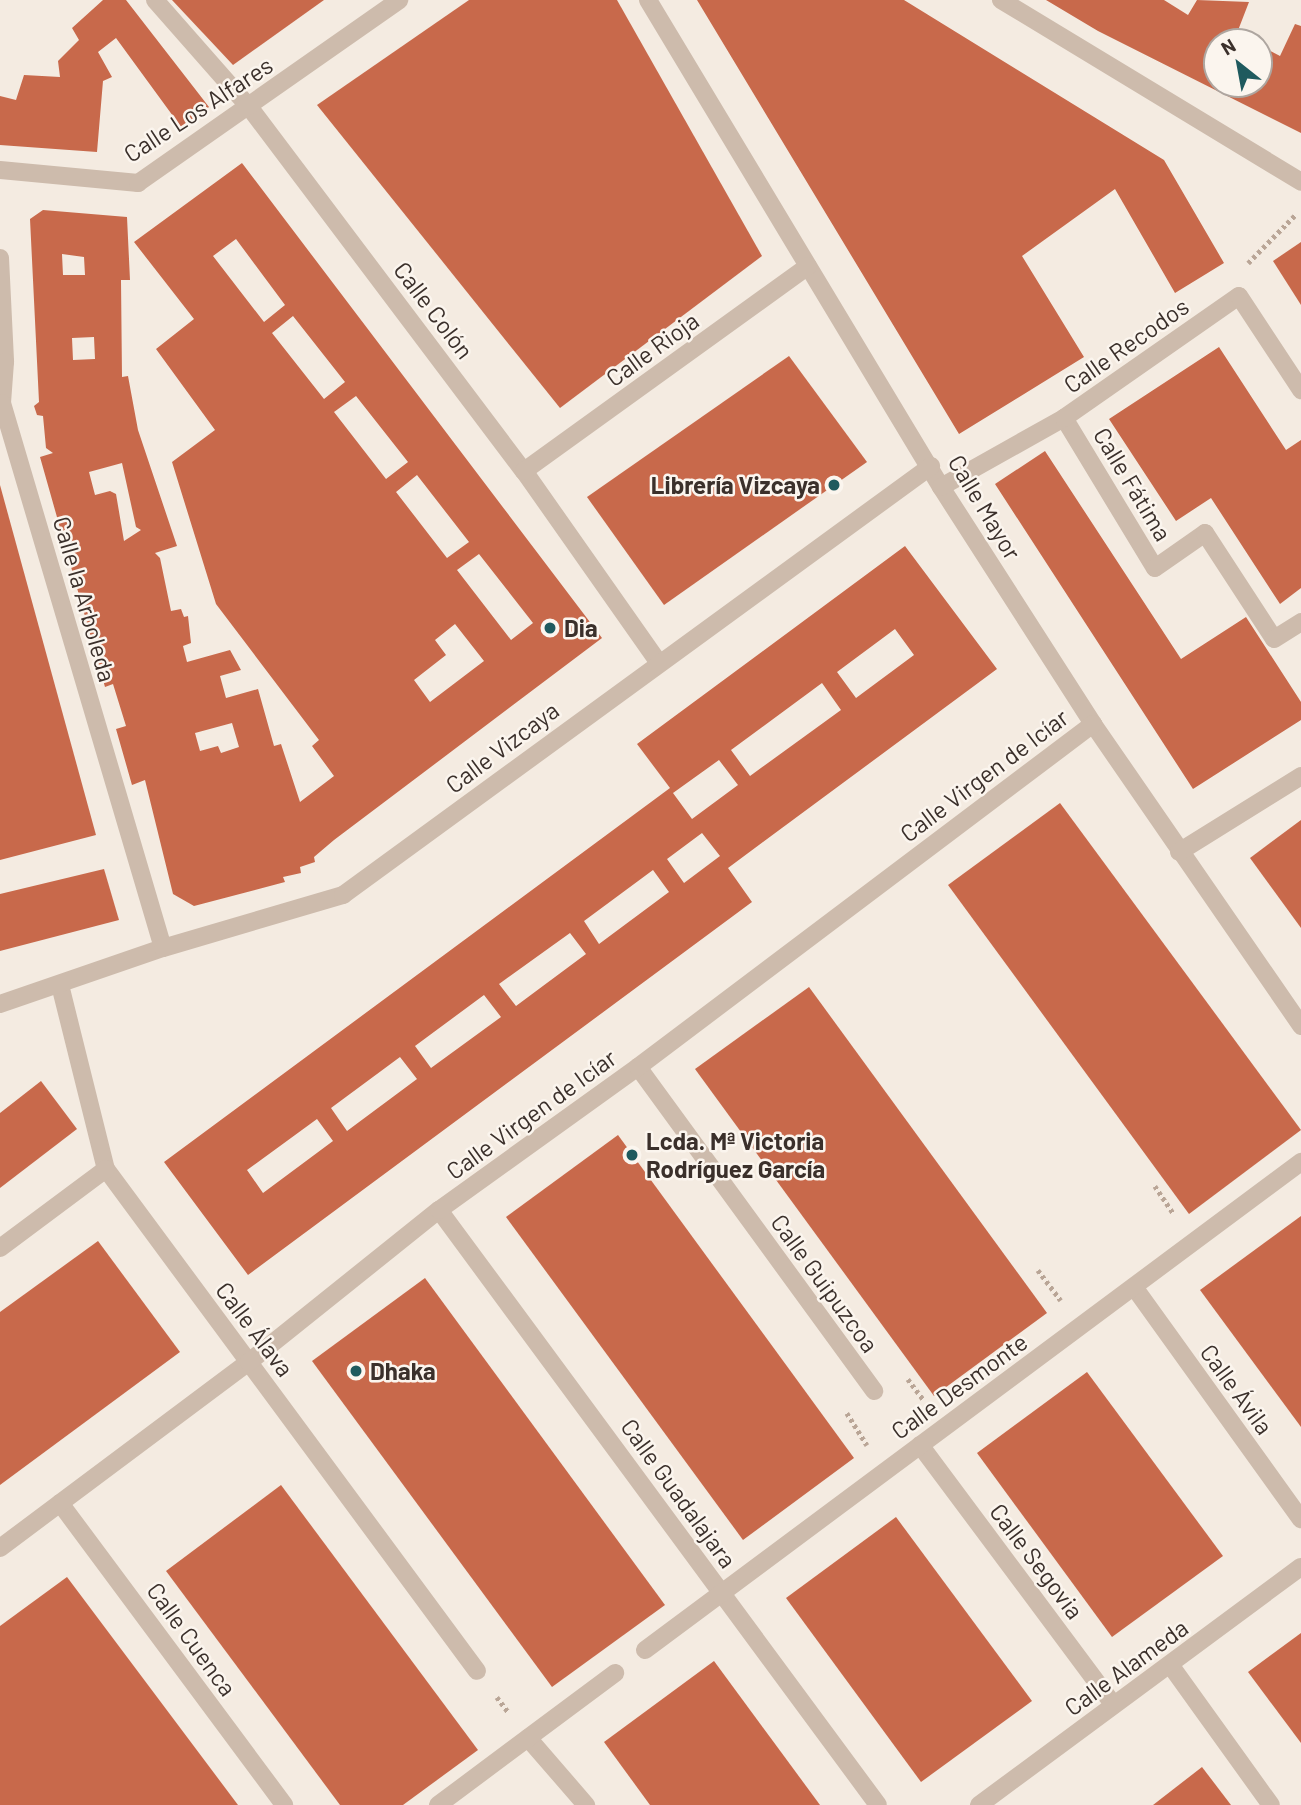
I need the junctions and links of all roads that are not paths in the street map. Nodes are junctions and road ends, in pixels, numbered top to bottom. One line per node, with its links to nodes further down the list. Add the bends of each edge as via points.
1 (155, 0): 5 (street, Calle Colón)
2 (399, 0): 5 (street, Calle Los Alfares)
3 (1001, 0): 7 (street)
4 (649, 1): 9 (street, Calle Mayor)
5 (250, 108): 6 (street, Calle Los Alfares, via 138,183); 13 (street, Calle Colón)
6 (0, 170)
7 (1301, 182)
8 (0, 258): 20 (street, Calle la Arboleda, via 5,362 2,403)
9 (808, 266): 12 (street, Calle Mayor); 13 (street, Calle Rioja)
10 (1301, 390): 11 (street, Calle Recodos, via 1239,296)
11 (1064, 418): 14 (street, Calle Recodos); 15 (street, Calle Fátima, via 1155,568 1205,533 1274,639)
12 (931, 466): 14 (street, Calle Mayor); 16 (street, Calle Vizcaya)
13 (524, 471): 16 (street, Calle Colón)
14 (941, 487): 17 (street, Calle Mayor)
15 (1301, 622)
16 (658, 662): 20 (street, Calle Vizcaya, via 343,895)
17 (1093, 724): 19 (street, Calle Mayor); 24 (street, Calle Virgen de Icíar)
18 (1301, 776): 19 (street)
19 (1179, 852): 23 (street, Calle Mayor)
20 (163, 948): 21 (street, Calle Vizcaya)
21 (60, 985): 22 (street, Calle Vizcaya); 26 (street, Calle Álava)
22 (0, 1004)
23 (1301, 1026)
24 (638, 1067): 27 (street, Calle Virgen de Icíar); 31 (street, Calle Guipuzcoa)
25 (1301, 1162): 29 (street, Calle Desmonte)
26 (106, 1169): 28 (street); 30 (street, Calle Álava)
27 (439, 1210): 30 (street, Calle Virgen de Icíar); 37 (street, Calle Guadalajara)
28 (0, 1248)
29 (1134, 1287): 32 (street, Calle Desmonte); 34 (street, Calle Ávila)
30 (249, 1363): 33 (street, Calle Virgen de Icíar); 40 (street, Calle Álava)
31 (874, 1391)
32 (920, 1446): 37 (street, Calle Desmonte); 42 (street, Calle Segovia)
33 (60, 1503): 35 (street, Calle Virgen de Icíar); 44 (street, Calle Cuenca)
34 (1301, 1519)
35 (0, 1548)
36 (1301, 1567): 39 (street, Calle Alameda)
37 (722, 1594): 38 (street, Calle Desmonte); 47 (street, Calle Guadalajara)
38 (645, 1650)
39 (1171, 1666): 42 (street, Calle Alameda); 49 (street)
40 (477, 1671)
41 (615, 1673): 43 (street)
42 (1114, 1705): 48 (street, Calle Alameda)
43 (528, 1738): 45 (street); 46 (street)
44 (284, 1805)
45 (438, 1805)
46 (586, 1805)
47 (878, 1805)
48 (979, 1805)
49 (1271, 1805)

